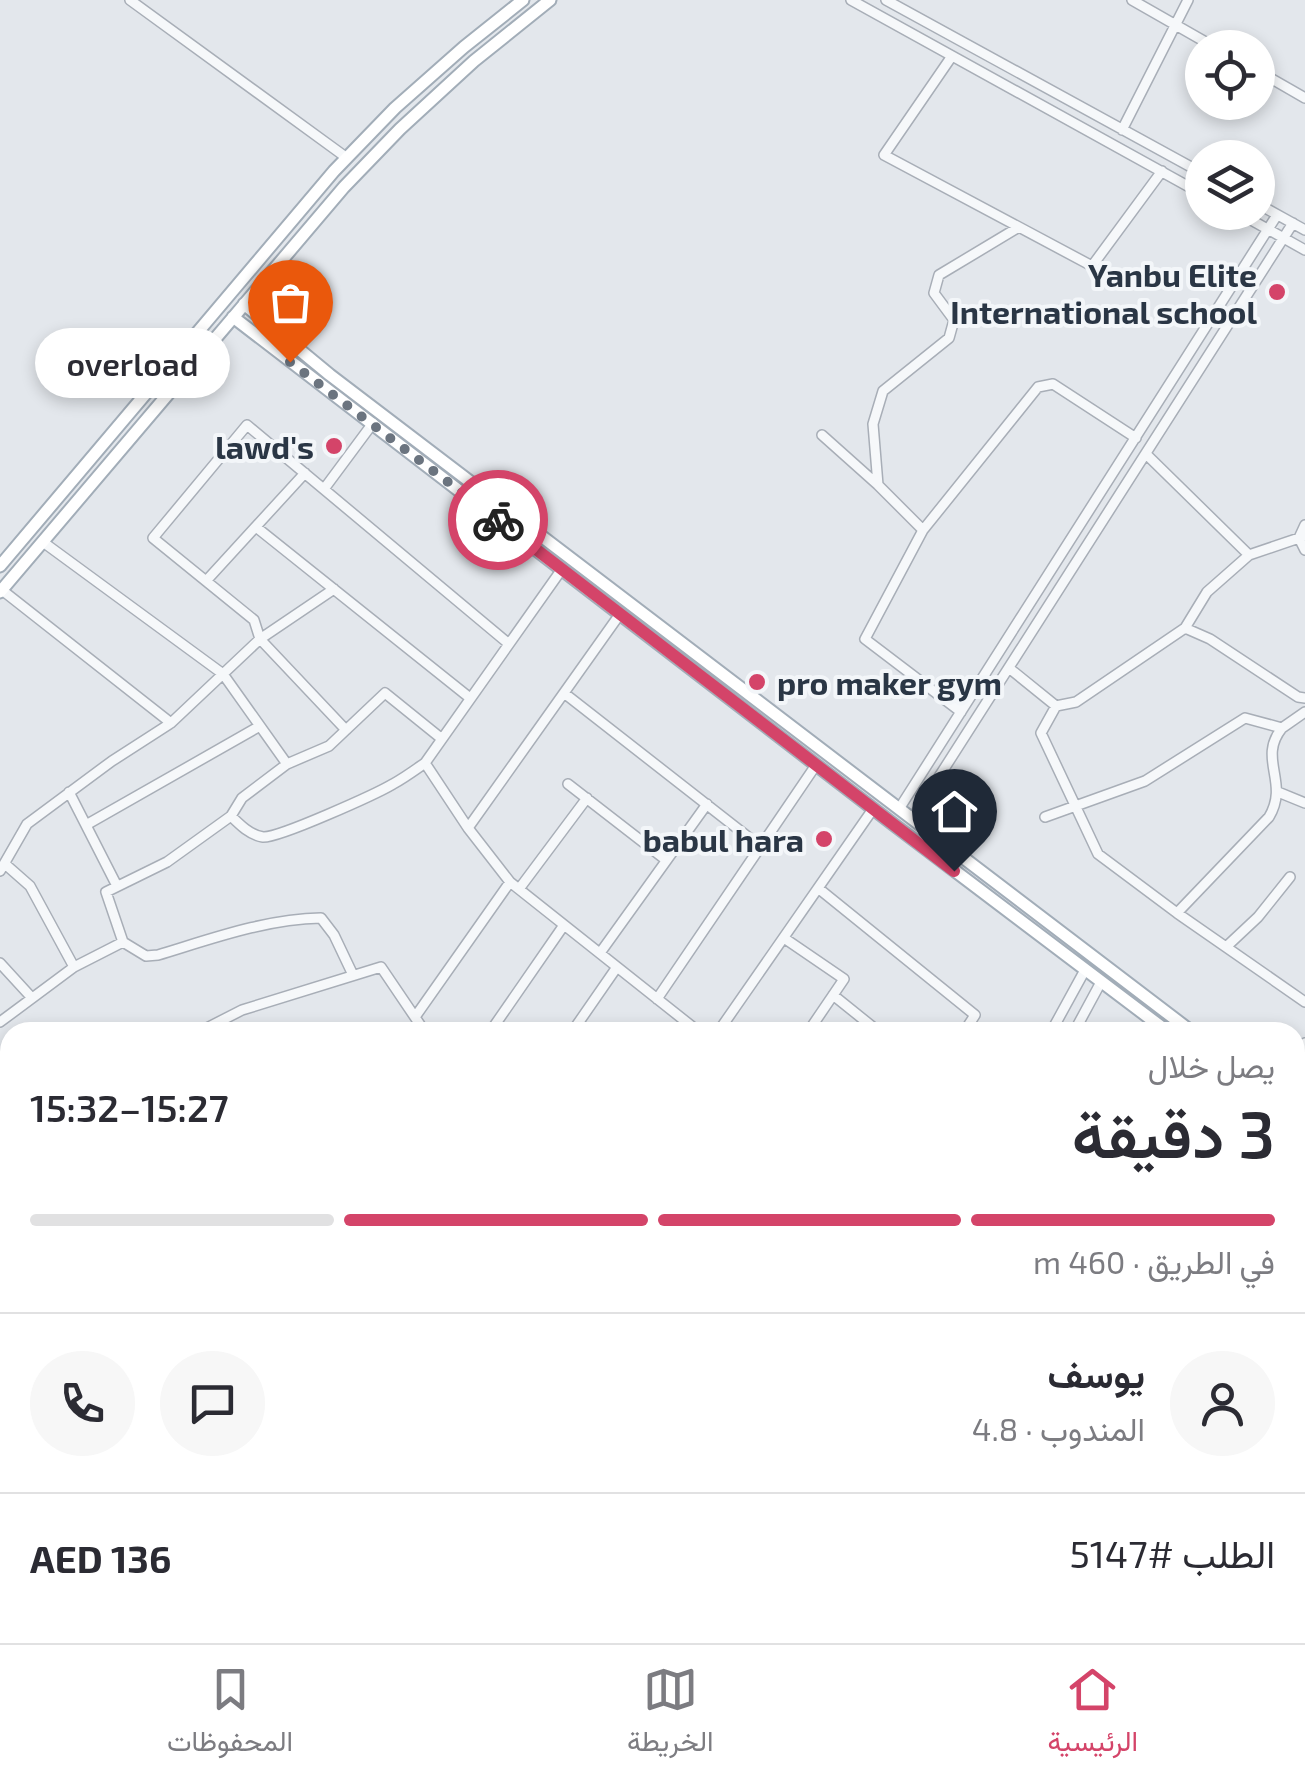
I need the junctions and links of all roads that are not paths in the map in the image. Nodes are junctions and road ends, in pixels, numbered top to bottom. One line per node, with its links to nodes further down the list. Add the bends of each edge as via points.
1 (130, 0): 14 (street)
2 (523, 0): 14 (main road, via 464,46)
3 (550, 0): 27 (main road, via 400,129)
4 (852, 0): 10 (street)
5 (886, 0): 13 (street)
6 (1132, 0): 8 (street)
7 (1188, 0): 8 (street)
8 (1176, 25): 9 (street); 13 (street)
9 (1185, 30)
10 (952, 56): 16 (street); 22 (street, via 884,155)
11 (1275, 81): 12 (street)
12 (1305, 98)
13 (1122, 130): 15 (street)
14 (347, 158): 43 (main road)
15 (1185, 165)
16 (1162, 171): 17 (street); 22 (street, via 1092,266)
17 (1185, 184)
18 (1275, 212): 19 (street)
19 (1278, 214): 20 (street); 21 (street)
20 (1275, 219)
21 (1294, 224): 24 (street); 25 (street)
22 (1019, 227): 34 (street, via 938,275 934,293 954,320 949,338 883,391 872,424)
23 (1269, 230): 25 (street); 31 (street)
24 (1305, 230)
25 (1284, 238): 26 (street); 32 (street)
26 (1305, 250)
27 (244, 304): 28 (main road); 75 (main road)
28 (233, 317): 29 (main road); 40 (main road)
29 (374, 424): 35 (street); 44 (main road)
30 (822, 435): 34 (street)
31 (1136, 438): 38 (street, via 1053,384 1038,388); 58 (street)
32 (1146, 454): 42 (street); 52 (street)
33 (305, 473): 35 (street); 37 (street); 45 (street, via 247,424 152,538)
34 (878, 484): 38 (street)
35 (324, 489): 51 (street)
36 (1305, 525): 39 (street)
37 (256, 526): 45 (street); 46 (street)
38 (923, 530): 58 (street, via 864,638)
39 (1302, 537): 41 (street); 42 (street)
40 (43, 542): 47 (main road); 53 (street)
41 (1305, 550)
42 (1249, 555): 49 (street, via 1207,592)
43 (0, 566)
44 (562, 569): 48 (main road); 51 (street)
45 (206, 581): 50 (street, via 254,620)
46 (334, 589): 50 (street); 55 (street)
47 (1, 591): 60 (street)
48 (620, 614): 54 (street); 67 (main road)
49 (1185, 628): 56 (street); 57 (street, via 1076,702)
50 (260, 639): 53 (street); 63 (street)
51 (509, 644): 55 (street)
52 (1009, 668): 57 (street); 79 (street)
53 (223, 674): 60 (street); 61 (street)
54 (564, 693): 73 (street); 81 (street)
55 (470, 698): 64 (street)
56 (1305, 698)
57 (1056, 706): 74 (street, via 1041,733)
58 (961, 712): 75 (street)
59 (1305, 714): 62 (street)
60 (171, 723): 69 (street)
61 (260, 726): 66 (street); 80 (street)
62 (1282, 728): 70 (street, via 1271,747); 74 (street, via 1246,718 1145,781)
63 (346, 730): 64 (street, via 385,694); 66 (street, via 329,746)
64 (442, 739): 65 (street)
65 (426, 762): 77 (street, via 391,786 274,835 246,830); 81 (street)
66 (287, 764): 77 (street, via 242,798)
67 (816, 765): 76 (main road); 82 (street)
68 (568, 784): 71 (street)
69 (69, 792): 80 (street); 84 (street, via 27,824)
70 (1278, 792): 72 (street); 90 (street, via 1269,816)
71 (587, 798): 83 (street); 89 (street)
72 (1305, 803)
73 (706, 804): 82 (street); 83 (street)
74 (1076, 806): 78 (street); 90 (street, via 1098,854)
75 (899, 809): 79 (main road)
76 (873, 810): 88 (street); 99 (main road)
77 (231, 816): 87 (street, via 167,862)
78 (1045, 817)
79 (912, 819): 120 (main road)
80 (86, 826): 87 (street)
81 (468, 828): 86 (street)
82 (761, 846): 104 (street)
83 (666, 860): 95 (street)
84 (2, 867): 97 (street, via 30,886)
85 (1290, 877): 94 (street)
86 (510, 882): 89 (street); 106 (street)
87 (116, 886): 93 (street, via 106,892)
88 (818, 888): 92 (street); 116 (street, via 975,1015)
89 (519, 890): 91 (street)
90 (1178, 914): 94 (street)
91 (564, 925): 95 (street); 110 (street)
92 (784, 938): 102 (street, via 844,979); 113 (street)
93 (122, 942): 97 (street); 100 (street, via 146,956 158,955 244,929 321,918)
94 (1226, 947): 105 (street)
95 (600, 954): 98 (street)
96 (0, 963): 103 (street)
97 (74, 967): 103 (street)
98 (617, 967): 104 (street); 111 (street)
99 (1085, 970): 101 (main road); 117 (street)
100 (353, 976): 106 (street, via 381,967); 108 (street)
101 (1101, 982): 118 (street); 119 (main road)
102 (833, 995): 114 (street); 115 (street)
103 (32, 998): 107 (street)
104 (657, 999): 112 (street)
105 (1305, 1002)
106 (415, 1018): 109 (street)
107 (0, 1022)
108 (219, 1022)
109 (418, 1022)
110 (497, 1022)
111 (579, 1022)
112 (686, 1022)
113 (725, 1022)
114 (815, 1022)
115 (866, 1022)
116 (970, 1022)
117 (1056, 1022)
118 (1079, 1022)
119 (1155, 1022)
120 (1179, 1022)

